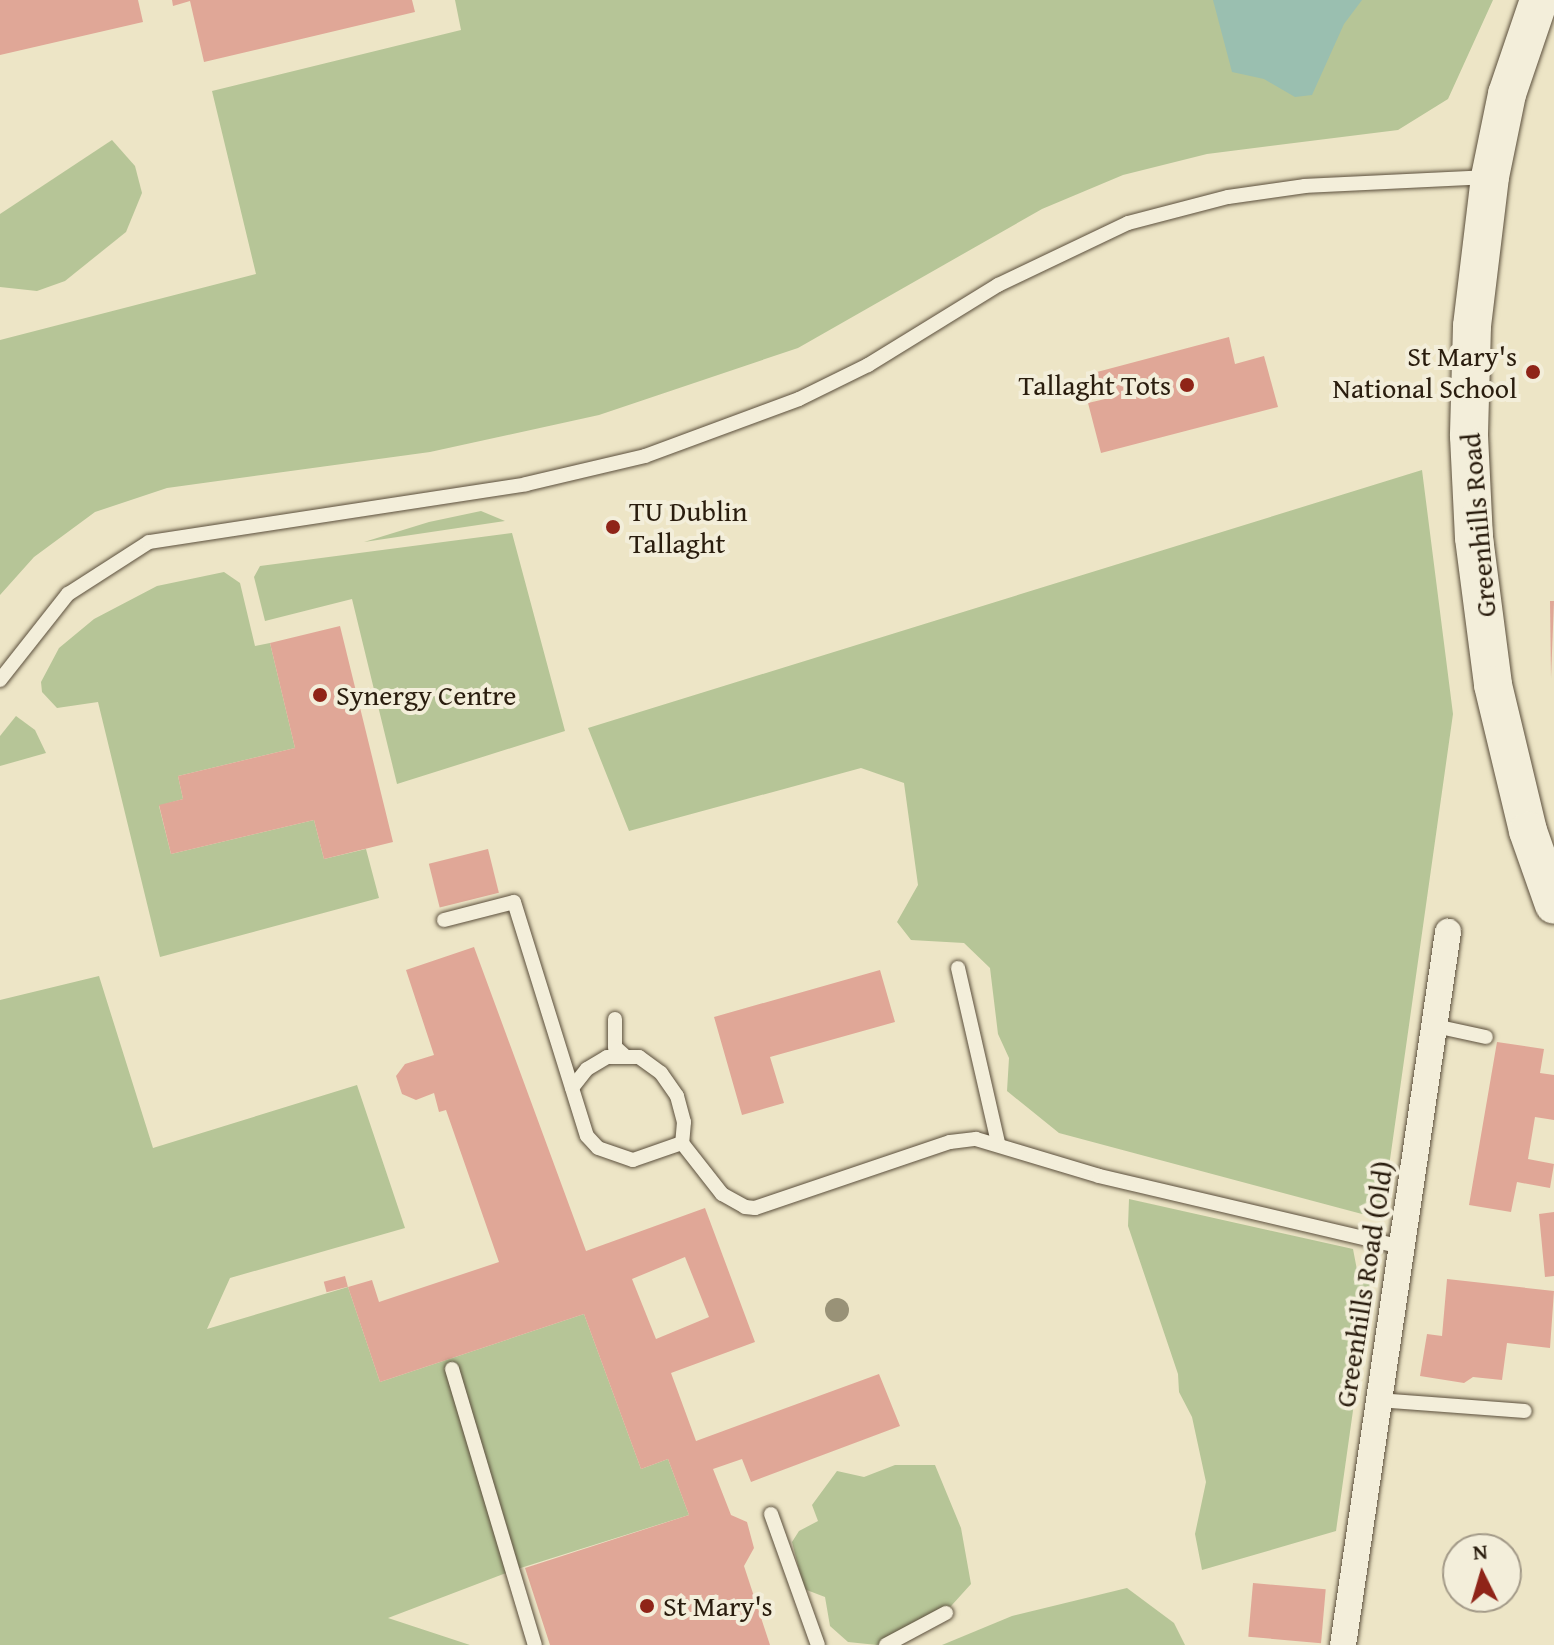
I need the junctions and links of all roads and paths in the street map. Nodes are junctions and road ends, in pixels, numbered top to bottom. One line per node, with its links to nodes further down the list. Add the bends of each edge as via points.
1 (1539, 0): 2 (main road, Greenhills Road, via 1507,94)
2 (1490, 177): 3 (lane, via 1305,186 1228,197 1128,223 998,285 868,365 799,399 645,456 526,484 149,542 68,594); 4 (main road, Greenhills Road, via 1472,326 1469,436 1474,538 1493,685)
3 (0, 680)
4 (1541, 828): 5 (main road, Greenhills Road)
5 (1554, 905)
6 (444, 920): 13 (lane, via 514,902)
7 (1448, 932): 10 (street, Greenhills Road (Old))
8 (958, 968): 14 (lane)
9 (615, 1019): 12 (lane, via 615,1047)
10 (1435, 1026): 11 (lane); 16 (street, Greenhills Road (Old))
11 (1486, 1037)
12 (626, 1057): 13 (lane, via 607,1057 587,1069); 15 (lane, via 639,1057 661,1073 677,1096 684,1122)
13 (572, 1088): 15 (lane, via 587,1136 614,1157 633,1160)
14 (998, 1142): 15 (lane, via 950,1142 755,1208 722,1194); 16 (lane, via 1099,1176)
15 (682, 1143)
16 (1401, 1247): 18 (street, Greenhills Road (Old))
17 (452, 1369): 22 (lane)
18 (1378, 1400): 19 (lane); 25 (street, Greenhills Road (Old))
19 (1525, 1411)
20 (771, 1514): 23 (lane)
21 (946, 1613): 24 (lane)
22 (535, 1645)
23 (818, 1645)
24 (886, 1645)
25 (1343, 1645)

